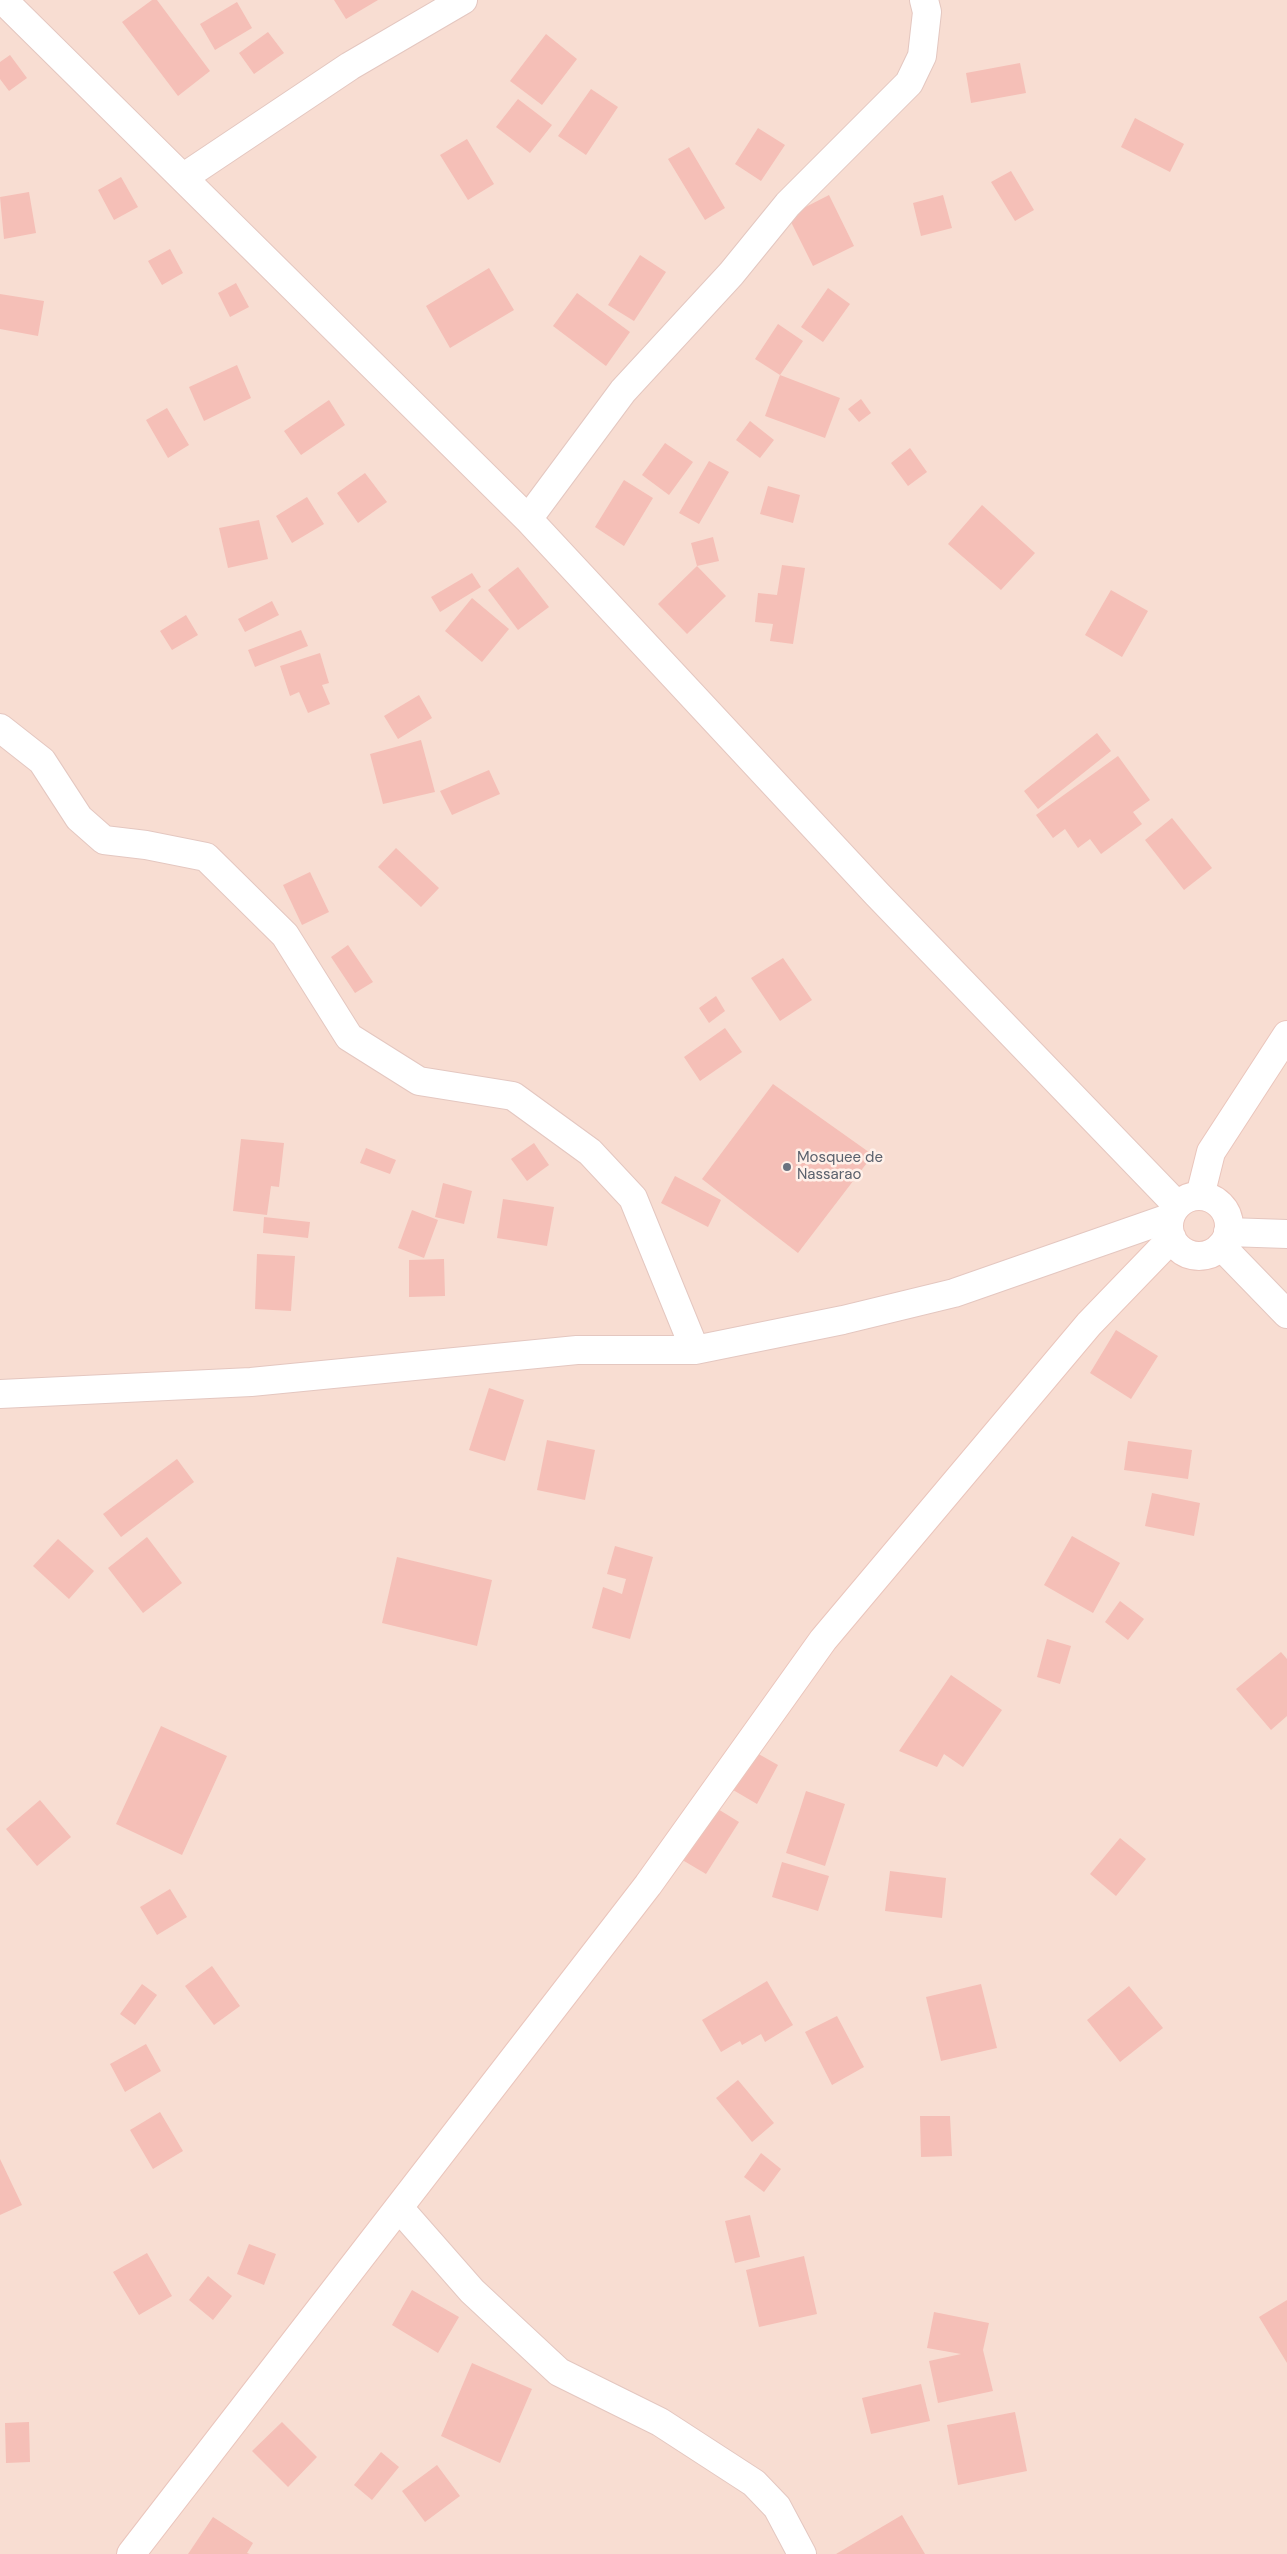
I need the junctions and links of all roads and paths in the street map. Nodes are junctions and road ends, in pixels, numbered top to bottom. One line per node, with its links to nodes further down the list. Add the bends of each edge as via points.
1 (3, 0): 4 (street)
2 (463, 0): 4 (street, via 350,66)
3 (924, 0): 5 (street, via 927,12 922,56 909,83 788,204 731,274 623,391)
4 (184, 177): 5 (street)
5 (528, 519): 8 (street)
6 (0, 728): 12 (street, via 42,761 79,818 104,840 206,858 285,935 349,1037 419,1081 513,1096 590,1152 633,1198)
7 (1287, 1034): 8 (street, via 1211,1152)
8 (1180, 1215): 10 (street, via 1217,1202 1227,1216); 10 (street, via 1181,1250 1194,1255 1208,1254); 12 (street, via 954,1293 843,1320); 14 (street, via 823,1640 648,1885)
9 (1287, 1234): 10 (street)
10 (1224, 1239): 11 (street)
11 (1287, 1314)
12 (695, 1350): 13 (street, via 577,1350 251,1382)
13 (0, 1394)
14 (400, 2209): 15 (street); 16 (street, via 472,2291 559,2372 660,2422 754,2483 777,2507)
15 (131, 2554)
16 (802, 2554)

